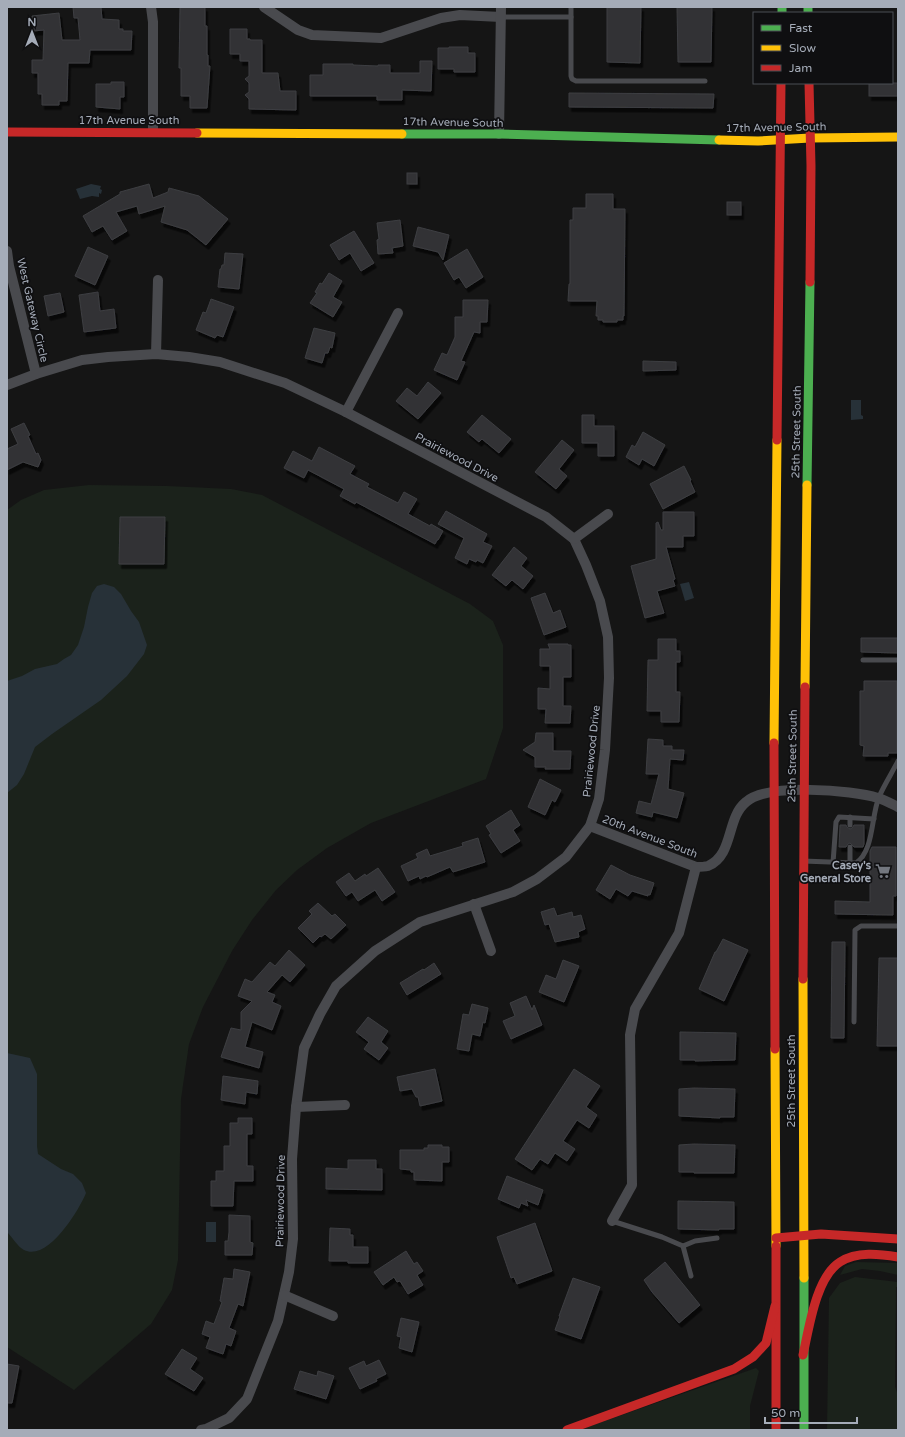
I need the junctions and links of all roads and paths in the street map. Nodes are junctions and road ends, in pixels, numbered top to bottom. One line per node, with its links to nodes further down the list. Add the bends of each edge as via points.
1 (151, 7): 10 (street)
2 (264, 7): 4 (street, via 298,30 312,35 380,38 441,18)
3 (571, 7): 5 (lane)
4 (501, 12): 5 (lane); 11 (street)
5 (571, 17): 6 (lane, via 571,76 576,81)
6 (705, 81)
7 (781, 84): 14 (main road, 25th Street South)
8 (809, 84): 13 (main road, 25th Street South)
9 (7, 132): 10 (main road, 17th Avenue South)
10 (153, 132): 11 (main road, 17th Avenue South)
11 (499, 134): 14 (main road, 17th Avenue South)
12 (898, 136): 13 (main road, 17th Avenue South)
13 (810, 138): 14 (main road, 17th Avenue South); 27 (main road, 25th Street South)
14 (780, 140): 28 (main road, 25th Street South)
15 (7, 252): 19 (street, West Gateway Circle)
16 (158, 280): 18 (street)
17 (398, 313): 21 (street)
18 (156, 354): 19 (street, Prairiewood Drive, via 82,360); 21 (street, Prairiewood Drive, via 220,362 285,383)
19 (36, 374): 20 (street, Prairiewood Drive)
20 (7, 385)
21 (346, 412): 23 (street, Prairiewood Drive, via 546,517)
22 (608, 514): 23 (street)
23 (574, 540): 34 (street, Prairiewood Drive, via 600,601 608,637 609,678 604,750 599,799)
24 (863, 660): 25 (lane)
25 (898, 660)
26 (898, 762): 29 (lane)
27 (804, 790): 28 (street, 20th Avenue South); 29 (street, 20th Avenue South, via 834,791); 36 (main road, 25th Street South)
28 (774, 792): 39 (street, 20th Avenue South, via 756,796 745,802 737,814 720,858 707,866); 49 (main road, 25th Street South)
29 (878, 798): 30 (street, 20th Avenue South); 32 (lane)
30 (898, 807)
31 (850, 817): 32 (lane); 33 (lane); 37 (lane, via 839,817 836,822)
32 (874, 819): 38 (lane, via 862,859)
33 (850, 825)
34 (590, 826): 39 (street, 20th Avenue South); 40 (street, Prairiewood Drive, via 566,857 537,879 513,892)
35 (850, 847): 38 (lane)
36 (803, 861): 37 (lane); 47 (main road, 25th Street South)
37 (833, 863): 38 (lane)
38 (850, 863)
39 (696, 867): 46 (street, via 679,933 635,1008 630,1035 632,1185)
40 (474, 904): 42 (street); 45 (street, Prairiewood Drive, via 420,922 375,951 336,986 304,1048)
41 (898, 926): 43 (lane, via 862,926 855,930)
42 (491, 951)
43 (854, 1022)
44 (345, 1105): 45 (street)
45 (296, 1107): 54 (street, Prairiewood Drive, via 292,1159 293,1240)
46 (612, 1221): 51 (lane)
47 (804, 1235): 49 (main road); 50 (main road); 57 (main road, 25th Street South)
48 (716, 1238): 51 (lane, via 695,1241)
49 (776, 1238): 55 (main road, 25th Street South)
50 (898, 1239)
51 (683, 1246): 53 (lane)
52 (898, 1257): 57 (main road, via 858,1255 840,1261 829,1271 815,1305)
53 (691, 1276)
54 (284, 1295): 56 (street); 58 (street, Prairiewood Drive, via 278,1321 247,1399 229,1418)
55 (775, 1306): 59 (main road, via 766,1343 753,1357 734,1369); 60 (main road, 25th Street South)
56 (333, 1316)
57 (803, 1355): 61 (main road, 25th Street South)
58 (201, 1430)
59 (568, 1430)
60 (776, 1430)
61 (804, 1430)

